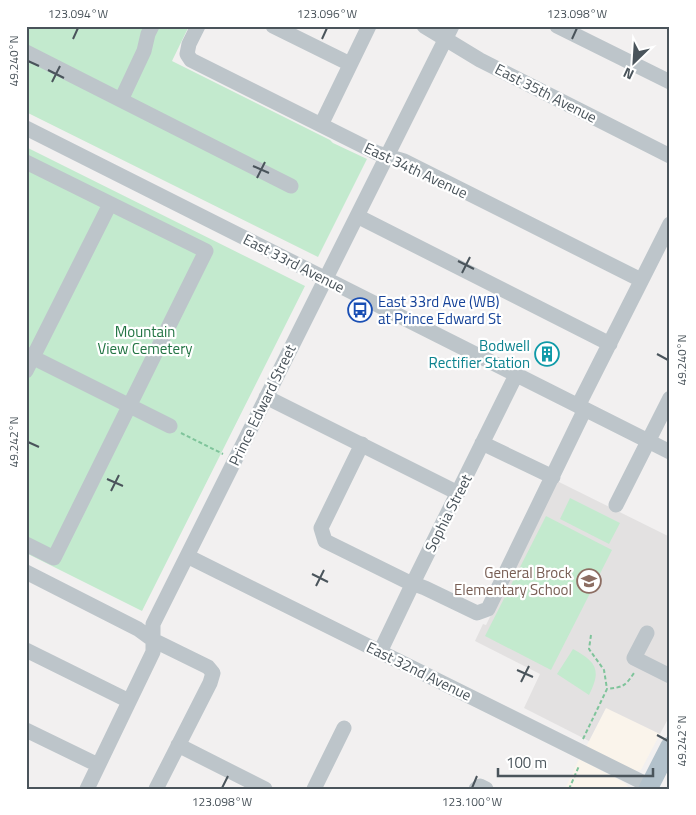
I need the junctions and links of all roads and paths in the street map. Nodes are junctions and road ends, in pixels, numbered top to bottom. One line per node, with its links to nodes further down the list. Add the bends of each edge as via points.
1 (152, 26): 11 (street)
2 (198, 26): 12 (street, East 34th Avenue, via 189,44 187,54 191,60)
3 (273, 26): 9 (street)
4 (369, 26): 9 (street)
5 (424, 26): 7 (street, East 35th Avenue)
6 (556, 26): 10 (street)
7 (449, 33): 14 (street, Prince Edward Street); 15 (street, East 35th Avenue, via 480,60)
8 (26, 52): 11 (street)
9 (350, 64): 12 (street)
10 (670, 82)
11 (121, 100): 17 (street)
12 (321, 125): 14 (street, East 34th Avenue)
13 (26, 128): 21 (street, East 33rd Avenue)
14 (387, 156): 19 (street, Prince Edward Street); 22 (street, East 34th Avenue, via 403,161)
15 (670, 156)
16 (26, 162): 18 (street)
17 (291, 186)
18 (110, 204): 24 (street); 29 (street, via 206,251)
19 (357, 216): 21 (street, Prince Edward Street); 23 (street)
20 (670, 224): 22 (street)
21 (326, 279): 26 (street, East 33rd Avenue); 27 (street, Prince Edward Street)
22 (641, 280): 23 (street)
23 (610, 344): 30 (street)
24 (30, 356): 25 (street); 29 (street)
25 (26, 371)
26 (516, 375): 30 (street, East 33rd Avenue); 33 (street, Sophia Street)
27 (266, 397): 34 (street); 41 (street, Prince Edward Street)
28 (670, 398): 32 (street)
29 (129, 406): 31 (street); 40 (street, via 54,558)
30 (581, 407): 32 (street, East 33rd Avenue); 37 (street)
31 (170, 426): 36 (path)
32 (648, 441): 35 (street, East 33rd Avenue); 39 (street)
33 (482, 443): 37 (street); 38 (street, Sophia Street)
34 (362, 444): 38 (street); 43 (street, via 321,528 325,541)
35 (670, 452)
36 (224, 454)
37 (553, 477): 43 (street, via 488,609 477,613)
38 (458, 493): 43 (street, Sophia Street)
39 (616, 505)
40 (26, 544)
41 (187, 556): 46 (street, Prince Edward Street, via 152,624); 48 (street, East 32nd Avenue)
42 (26, 572): 46 (street, via 138,629)
43 (413, 583): 48 (street, Sophia Street)
44 (647, 633): 49 (street, via 634,658)
45 (591, 634): 51 (path, via 589,649 604,670)
46 (153, 640): 52 (street, Prince Edward Street, via 153,652); 56 (street, via 208,667 213,673)
47 (26, 650): 52 (street)
48 (380, 652): 61 (street, East 32nd Avenue)
49 (642, 662): 50 (street); 51 (path, via 627,683 620,688)
50 (670, 676)
51 (607, 689): 55 (path)
52 (129, 701): 58 (street, Prince Edward Street)
53 (344, 728): 65 (street)
54 (26, 730): 58 (street)
55 (583, 739)
56 (178, 746): 60 (street); 63 (street)
57 (670, 746): 61 (main road)
58 (98, 765): 62 (street, Prince Edward Street)
59 (579, 766): 66 (path)
60 (237, 783): 64 (street)
61 (649, 788)
62 (87, 789)
63 (156, 789)
64 (265, 789)
65 (314, 789)
66 (569, 789)

